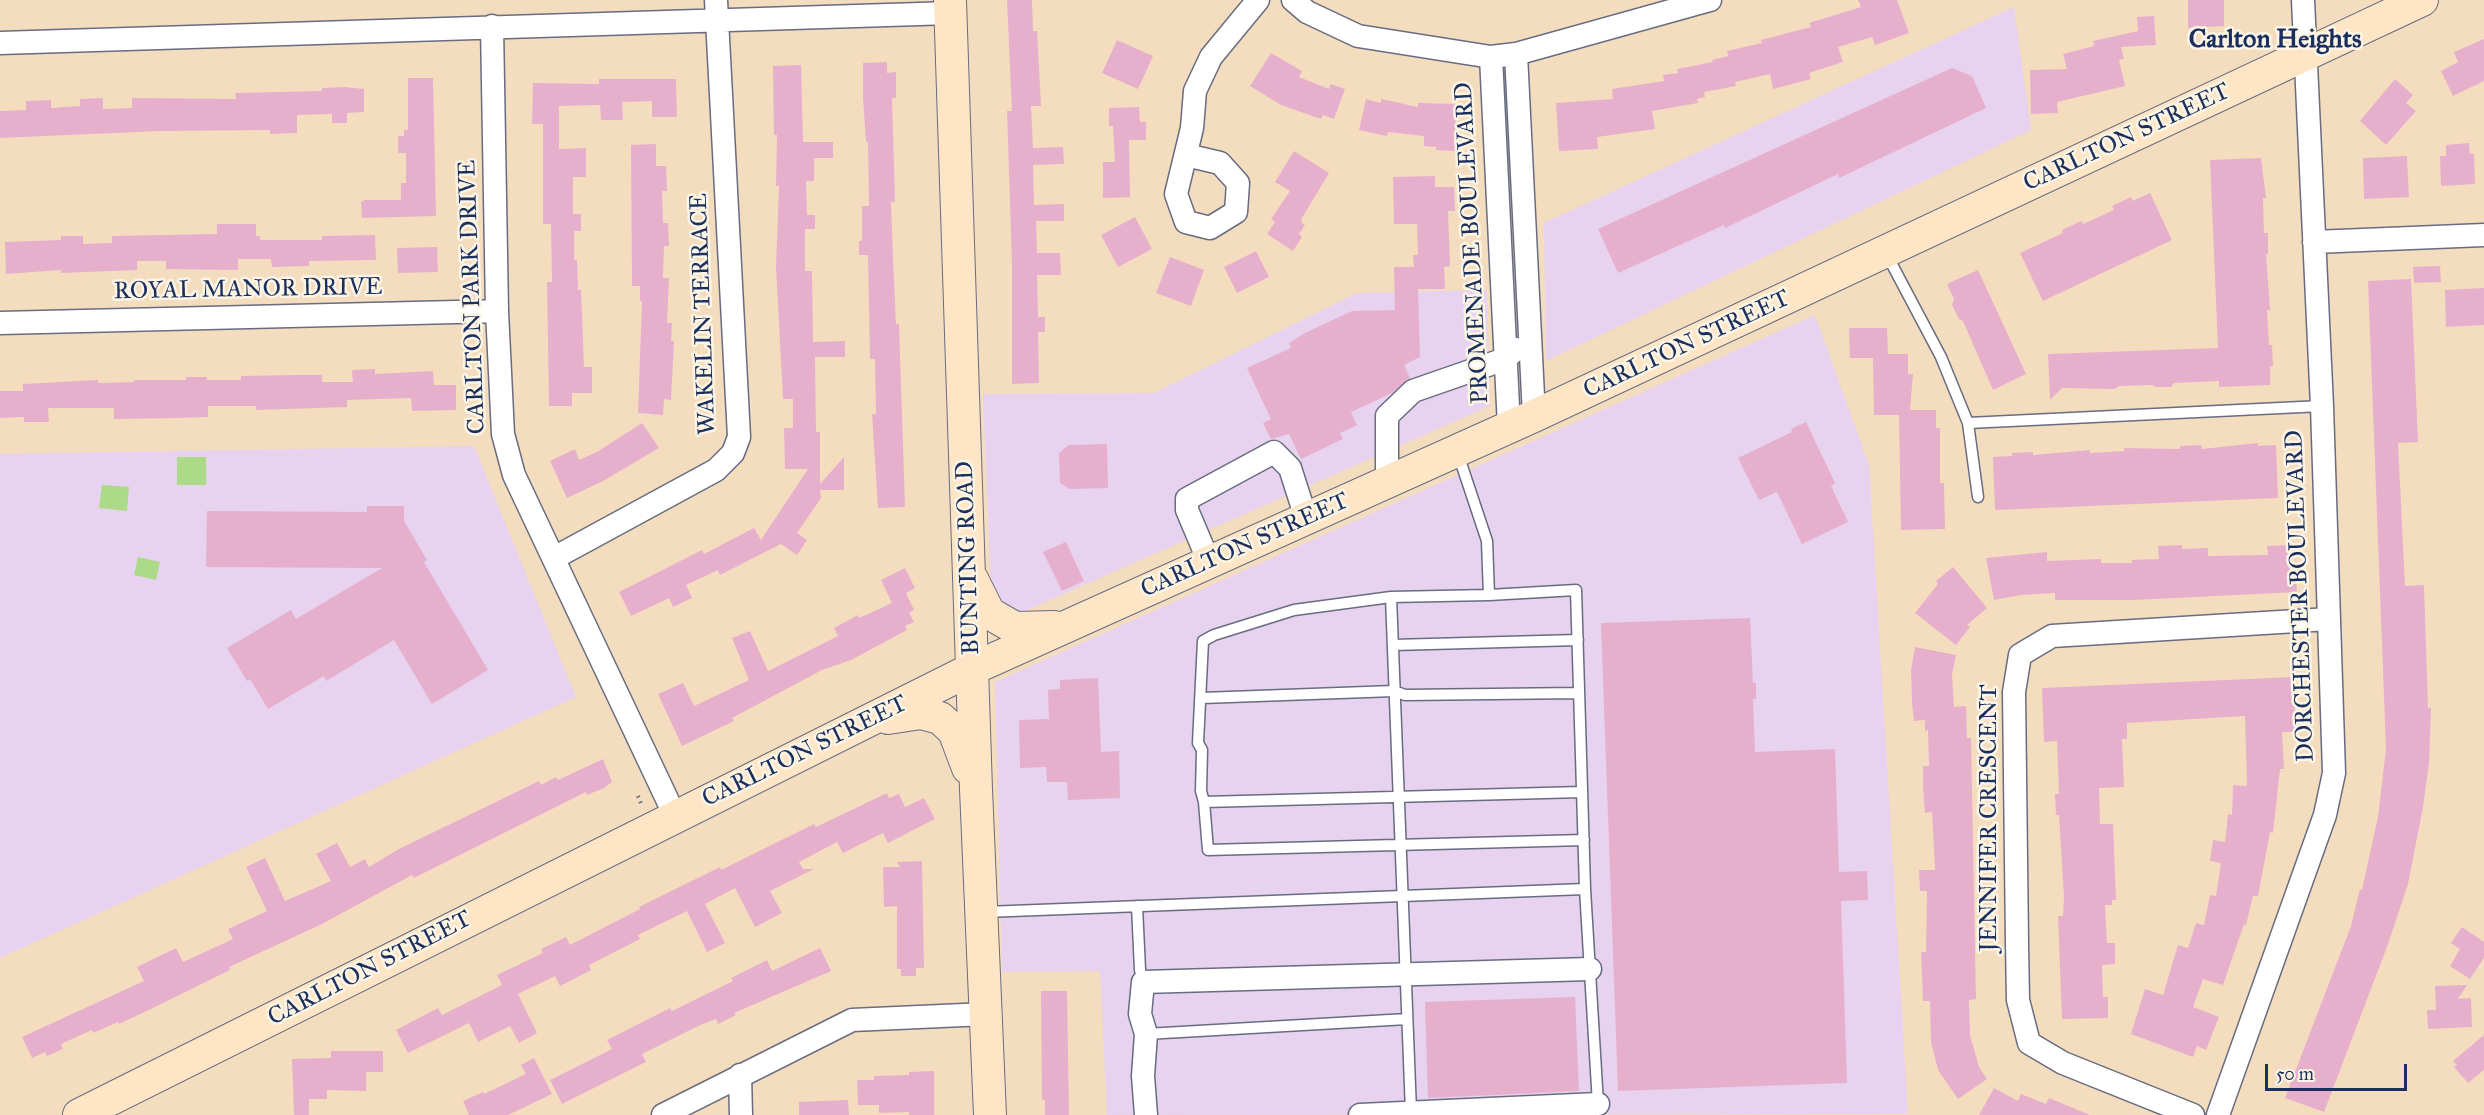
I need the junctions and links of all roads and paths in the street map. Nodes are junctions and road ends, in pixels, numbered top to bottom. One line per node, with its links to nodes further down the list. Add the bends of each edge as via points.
1 (1258, 0): 13 (street, via 1211,57 1199,82)
2 (1293, 0): 12 (street, via 1307,12 1358,36)
3 (1710, 0): 10 (street)
4 (2303, 0): 11 (street, DORCHESTER BOULEVARD)
5 (2422, 0): 11 (main road, CARLTON STREET)
6 (951, 7): 7 (street); 30 (main road, BUNTING ROAD)
7 (717, 10): 8 (street); 28 (street, WAKELIN TERRACE, via 739,436 733,453 716,470)
8 (492, 26): 9 (street); 17 (street, CARLTON PARK DRIVE)
9 (0, 43)
10 (1516, 54): 12 (street); 19 (street)
11 (2305, 55): 15 (street, DORCHESTER BOULEVARD); 16 (main road, CARLTON STREET)
12 (1491, 57): 20 (street, PROMENADE BOULEVARD)
13 (1186, 155)
14 (2484, 235): 15 (street)
15 (2314, 242): 21 (street, DORCHESTER BOULEVARD)
16 (1885, 252): 22 (main road, CARLTON STREET); 23 (lane, via 1941,357)
17 (497, 312): 18 (street, ROYAL MANOR DRIVE); 28 (street, CARLTON PARK DRIVE, via 503,434 514,476)
18 (0, 323)
19 (1530, 338): 20 (street); 22 (street)
20 (1506, 358): 22 (street, PROMENADE BOULEVARD); 25 (street, via 1413,391 1387,416)
21 (2322, 406): 23 (lane); 33 (street, DORCHESTER BOULEVARD)
22 (1522, 422): 24 (main road, CARLTON STREET)
23 (1968, 423): 26 (lane)
24 (1457, 450): 25 (main road, CARLTON STREET); 31 (lane, via 1487,541)
25 (1387, 482): 27 (main road, CARLTON STREET)
26 (1978, 497)
27 (1306, 519): 29 (main road, CARLTON STREET); 29 (street, via 1290,468 1274,452 1187,499 1187,510)
28 (554, 558): 46 (street, CARLTON PARK DRIVE)
29 (1209, 562): 34 (main road, CARLTON STREET)
30 (969, 573): 34 (main road, via 989,613 1015,628); 37 (main road, BUNTING ROAD)
31 (1489, 595): 32 (lane); 35 (lane, via 1576,590)
32 (1391, 597): 36 (lane); 40 (lane, via 1294,610 1214,635 1203,641)
33 (2329, 618): 68 (street, JENNIFER CRESCENT, via 2052,636 2020,655 2014,692 2018,1000 2029,1043 2063,1063); 69 (street, DORCHESTER BOULEVARD, via 2334,773 2327,805)
34 (1065, 627): 37 (main road, CARLTON STREET)
35 (1578, 640): 36 (lane); 39 (lane)
36 (1393, 645): 38 (lane)
37 (972, 669): 41 (main road, CARLTON STREET); 42 (main road, BUNTING ROAD)
38 (1394, 691): 39 (lane, via 1405,695); 40 (lane); 44 (lane)
39 (1579, 693): 43 (lane)
40 (1202, 698): 45 (lane, via 1198,743 1202,750)
41 (867, 721): 42 (main road, via 921,713 940,718 954,731); 46 (main road, CARLTON STREET)
42 (976, 789): 52 (main road, BUNTING ROAD)
43 (1582, 792): 44 (lane); 47 (lane)
44 (1399, 797): 45 (lane); 48 (lane)
45 (1204, 802): 48 (lane, via 1208,850)
46 (675, 816): 62 (main road, CARLTON STREET)
47 (1584, 840): 48 (lane); 49 (lane)
48 (1400, 845): 50 (lane)
49 (1585, 890): 50 (lane); 53 (lane)
50 (1402, 896): 51 (lane); 54 (lane)
51 (1137, 906): 52 (lane); 55 (lane)
52 (982, 912): 56 (main road, BUNTING ROAD)
53 (1590, 969): 54 (street); 60 (lane)
54 (1405, 973): 55 (street); 57 (lane)
55 (1143, 982): 58 (street, via 1140,1014)
56 (986, 1014): 59 (street, via 852,1020); 65 (main road, BUNTING ROAD)
57 (1407, 1019): 58 (lane); 61 (lane)
58 (1146, 1034): 66 (street)
59 (740, 1075): 63 (street); 64 (street)
60 (1598, 1104): 61 (street)
61 (1411, 1112): 67 (street)
62 (79, 1115)
63 (663, 1115)
64 (741, 1115)
65 (990, 1115)
66 (1146, 1115)
67 (1360, 1115)
68 (2193, 1115)
69 (2218, 1115)

